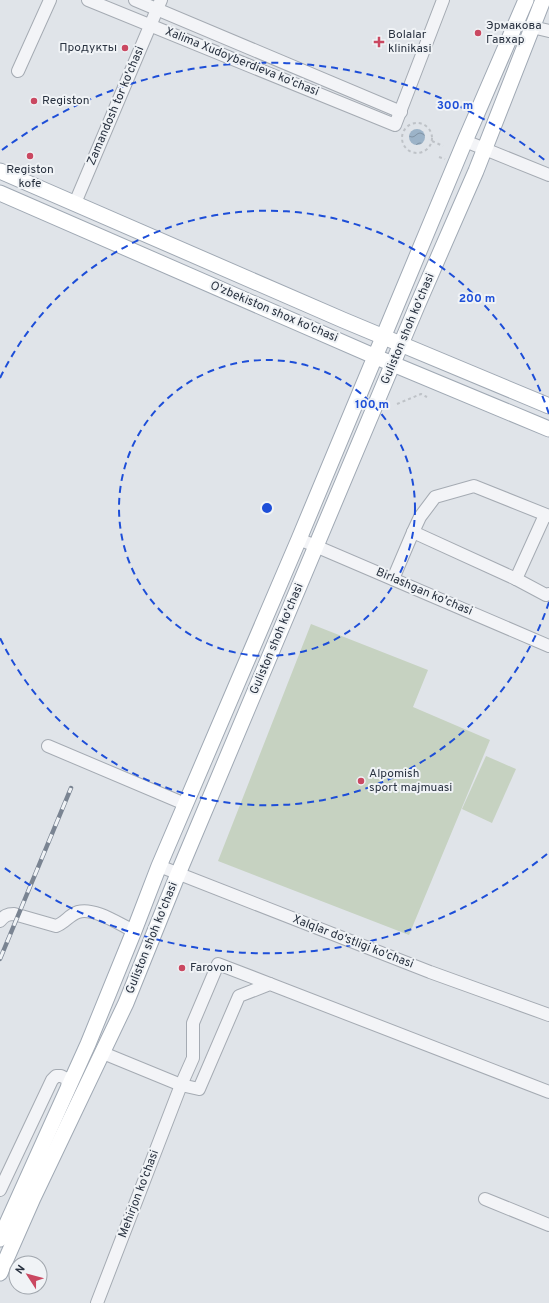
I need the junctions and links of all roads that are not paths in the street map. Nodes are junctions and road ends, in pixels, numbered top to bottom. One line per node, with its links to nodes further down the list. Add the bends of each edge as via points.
1 (50, 0): 11 (street)
2 (88, 0): 8 (street, Xalima Xudoyberdieva ko'chasi)
3 (135, 0): 7 (street, Xalima Xudoyberdieva ko'chasi)
4 (443, 0): 12 (street)
5 (526, 0): 13 (main road, Guliston shoh ko'chasi)
6 (543, 0): 9 (main road, Guliston shoh ko'chasi)
7 (159, 4): 8 (street, Zamandosh tor ko'chasi); 12 (street, Xalima Xudoyberdieva ko'chasi)
8 (150, 25): 12 (street, Xalima Xudoyberdieva ko'chasi, via 396,125); 18 (street, Zamandosh tor ko'chasi)
9 (532, 27): 10 (street); 14 (main road, Guliston shoh ko'chasi)
10 (549, 30)
11 (18, 71)
12 (401, 112)
13 (465, 141): 14 (street); 20 (main road, Guliston shoh ko'chasi)
14 (484, 149): 16 (street); 22 (main road, Guliston shoh ko'chasi)
15 (0, 171): 18 (main road, O'zbekiston shox ko'chasi)
16 (549, 175)
17 (0, 193): 21 (main road, O'zbekiston shox ko'chasi)
18 (75, 203): 19 (main road, O'zbekiston shox ko'chasi)
19 (352, 323): 20 (main road, O'zbekiston shox ko'chasi); 21 (main road)
20 (384, 337): 22 (main road, O'zbekiston shox ko'chasi); 23 (main road, Guliston shoh ko'chasi)
21 (343, 342): 23 (main road, O'zbekiston shox ko'chasi)
22 (402, 344): 24 (main road, O'zbekiston shox ko'chasi); 25 (main road, Guliston shoh ko'chasi)
23 (376, 357): 25 (main road, O'zbekiston shox ko'chasi); 31 (main road, Guliston shoh ko'chasi)
24 (432, 357): 26 (main road); 27 (main road, O'zbekiston shox ko'chasi)
25 (394, 364): 26 (main road, O'zbekiston shox ko'chasi); 32 (main road, Guliston shoh ko'chasi)
26 (424, 376): 28 (main road, O'zbekiston shox ko'chasi)
27 (549, 406)
28 (549, 429)
29 (547, 516): 30 (street, via 474,486 435,497 420,517); 34 (street)
30 (413, 532): 33 (street); 34 (street)
31 (300, 539): 32 (street, Birlashgan ko'chasi); 38 (main road, Guliston shoh ko'chasi)
32 (317, 546): 33 (street, Birlashgan ko'chasi); 40 (main road, Guliston shoh ko'chasi)
33 (393, 579): 36 (street, Birlashgan ko'chasi)
34 (516, 579): 35 (street, via 546,595)
35 (549, 594)
36 (549, 646)
37 (48, 746): 38 (street)
38 (185, 804): 39 (main road, Guliston shoh ko'chasi)
39 (158, 866): 40 (street, Xalqlar do'stligi ko'chasi); 42 (main road, Guliston shoh ko'chasi)
40 (178, 874): 44 (street, Xalqlar do'stligi ko'chasi, via 430,972); 45 (main road, Guliston shoh ko'chasi)
41 (0, 921): 42 (street, via 8,914 14,914 56,926 72,915 88,911)
42 (134, 931): 47 (main road, Guliston shoh ko'chasi)
43 (270, 984): 46 (street, via 240,996 199,1089); 46 (street, Mehirjon ko'chasi, via 218,964 193,1023 193,1058); 48 (street)
44 (549, 1015)
45 (103, 1053): 46 (street); 50 (main road, Guliston shoh ko'chasi)
46 (181, 1085): 55 (street, Mehirjon ko'chasi)
47 (68, 1088): 49 (street, via 67,1080 62,1076 56,1076 52,1080); 50 (main road, Guliston shoh ko'chasi)
48 (549, 1092)
49 (0, 1190)
50 (27, 1195): 53 (main road, Guliston shoh ko'chasi); 54 (main road, Guliston shoh ko'chasi)
51 (485, 1199): 52 (street)
52 (549, 1225)
53 (0, 1239)
54 (0, 1273)
55 (97, 1303)

